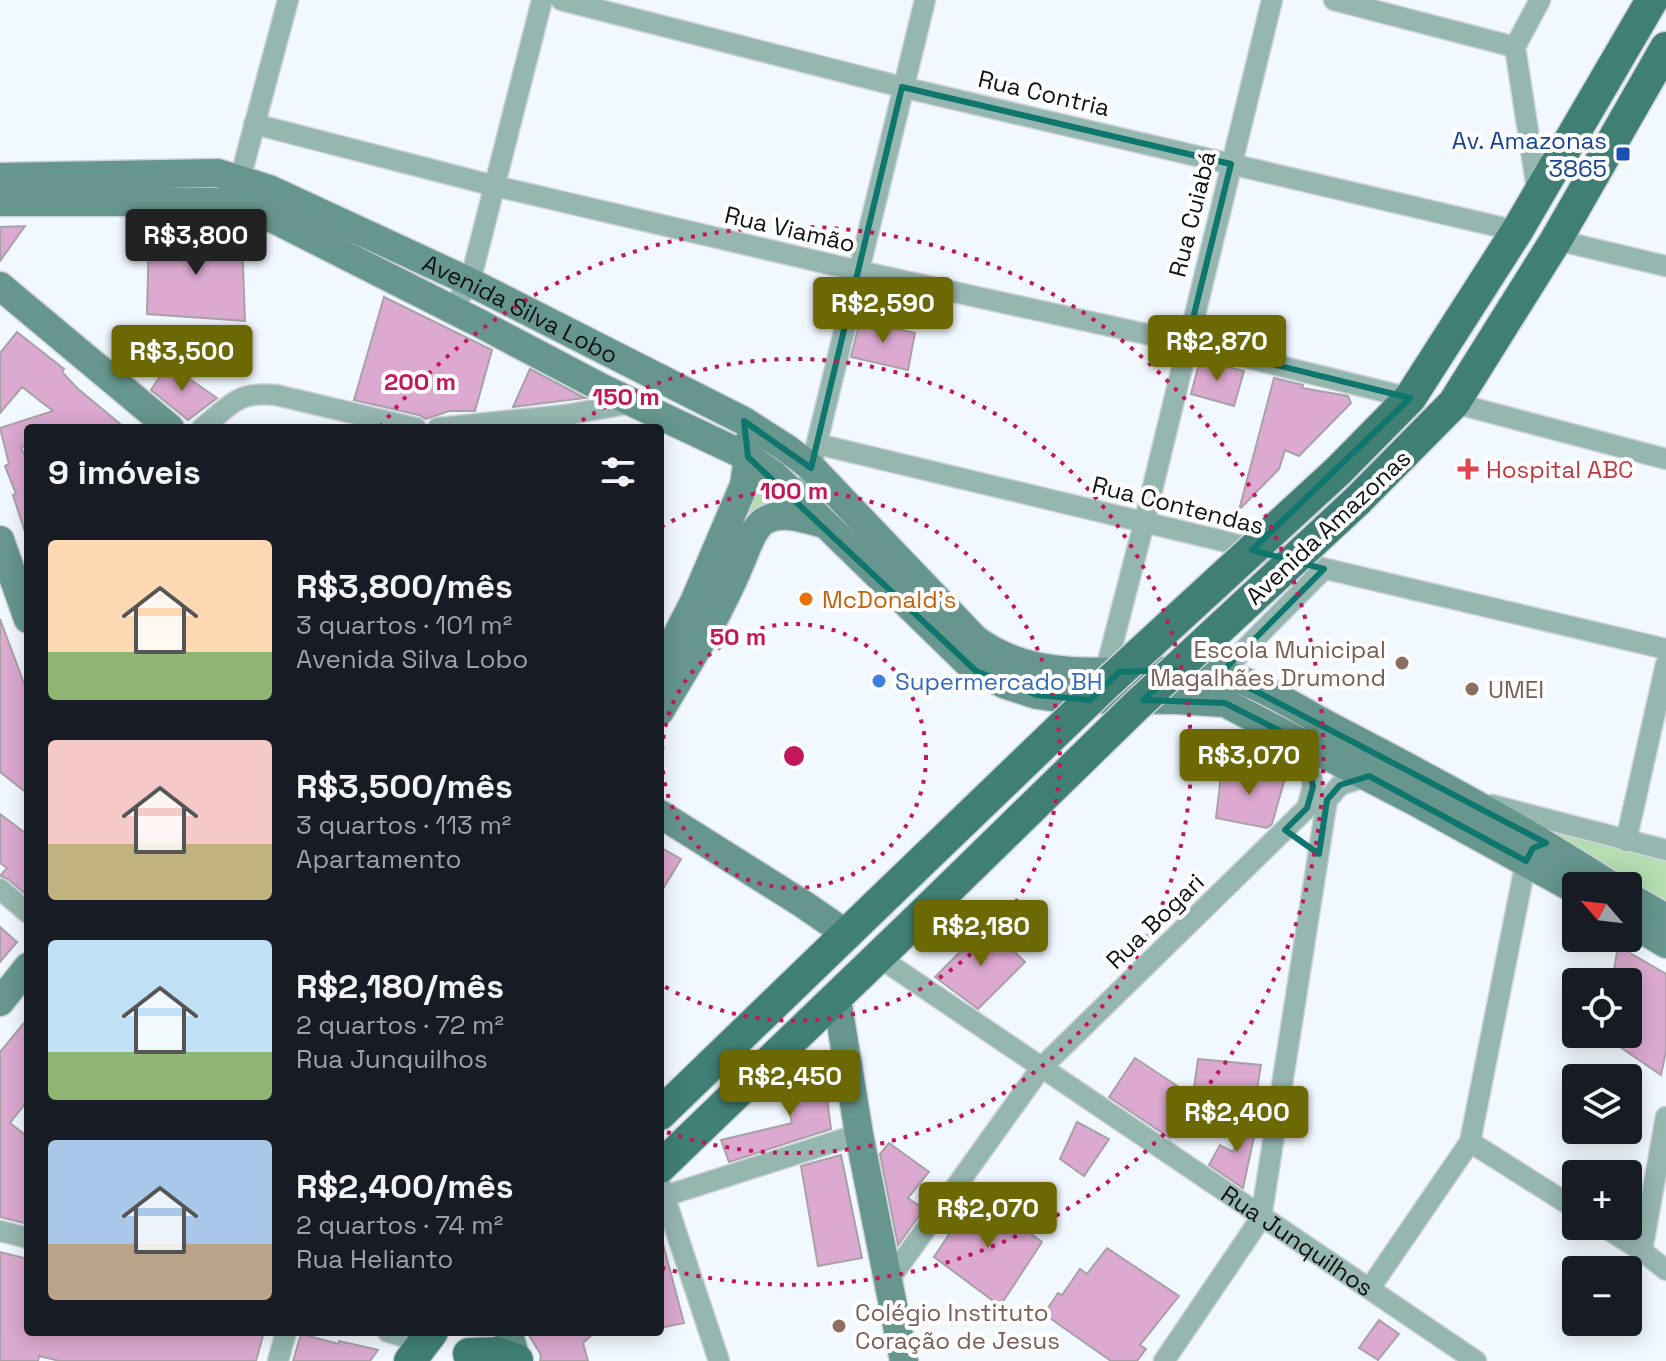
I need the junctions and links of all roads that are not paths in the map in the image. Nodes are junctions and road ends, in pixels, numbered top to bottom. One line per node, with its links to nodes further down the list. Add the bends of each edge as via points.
1 (288, 0): 12 (street)
2 (542, 0): 16 (street)
3 (561, 0): 11 (street, Rua Contria)
4 (925, 0): 11 (street)
5 (1272, 0): 13 (street, Rua Cuiabá)
6 (1334, 0): 9 (street)
7 (1540, 0): 9 (street)
8 (1652, 0): 17 (main road, Avenida Amazonas)
9 (1515, 47): 17 (street)
10 (1666, 48): 20 (main road, Avenida Amazonas)
11 (902, 87): 13 (street, Rua Contria); 22 (street)
12 (254, 124): 15 (street); 16 (street, Rua Viamão)
13 (1231, 164): 19 (street, Rua Contria); 26 (street, Rua Cuiabá)
14 (0, 177): 15 (main road, Avenida Silva Lobo, via 218,173)
15 (240, 179): 23 (main road, Avenida Silva Lobo)
16 (495, 186): 22 (street, Rua Viamão); 23 (street)
17 (1538, 196): 19 (main road, Avenida Amazonas)
18 (0, 202): 25 (main road, Avenida Silva Lobo, via 223,202 252,208)
19 (1517, 231): 27 (main road, Avenida Amazonas)
20 (1556, 240): 21 (street); 29 (main road, Avenida Amazonas)
21 (1666, 266)
22 (859, 271): 26 (street, Rua Viamão); 35 (street)
23 (470, 282): 25 (street); 30 (main road, Avenida Silva Lobo)
24 (0, 286): 31 (main road)
25 (452, 309): 28 (main road, Avenida Silva Lobo)
26 (1187, 343): 27 (street, Rua Viamão); 39 (street, Rua Cuiabá)
27 (1410, 398): 66 (main road, Avenida Amazonas, bridge)
28 (599, 399): 34 (street); 36 (main road, Avenida Silva Lobo, via 633,403)
29 (1454, 403): 37 (street); 68 (main road, Avenida Amazonas, bridge)
30 (744, 421): 35 (main road, Avenida Silva Lobo); 36 (main road)
31 (165, 424)
32 (207, 424): 33 (street, via 252,393)
33 (399, 424)
34 (490, 424)
35 (814, 456): 38 (street, via 807,494); 39 (street, Rua Contendas); 47 (main road, Avenida Silva Lobo, via 994,654 1019,663)
36 (748, 457): 38 (main road, Avenida Silva Lobo); 45 (main road, via 744,485)
37 (1666, 459)
38 (820, 518): 42 (main road, via 774,517 762,522); 50 (main road, Avenida Silva Lobo, via 954,652 976,671 1006,685 1066,699 1225,703)
39 (1144, 523): 41 (street, Rua Contendas); 47 (street, Rua Cuiabá)
40 (0, 540): 43 (main road)
41 (1324, 569): 44 (street, Rua Contendas); 48 (street, Avenida Amazonas)
42 (735, 576): 45 (main road); 49 (main road)
43 (24, 608)
44 (1666, 649)
45 (666, 657)
46 (1666, 664): 55 (street)
47 (1105, 673): 48 (main road, Avenida Silva Lobo)
48 (1221, 673): 52 (main road, Avenida Silva Lobo)
49 (664, 704)
50 (1306, 744): 51 (main road, Avenida Silva Lobo); 54 (street, Rua Bogari, via 1313,787 1307,808)
51 (1369, 776): 57 (main road, Avenida Silva Lobo); 58 (street, via 1340,785 1327,800)
52 (1472, 800): 55 (street); 57 (main road, Avenida Silva Lobo)
53 (664, 817): 66 (main road)
54 (1285, 830): 58 (street); 72 (street, Rua Bogari)
55 (1626, 841): 56 (street)
56 (1666, 850)
57 (1536, 852): 59 (main road, Avenida Silva Lobo); 60 (main road, Avenida Silva Lobo); 76 (street)
58 (1319, 854): 81 (street)
59 (1581, 872)
60 (1562, 877)
61 (0, 889): 63 (street)
62 (1642, 904): 64 (main road)
63 (24, 910)
64 (1666, 918)
65 (1642, 929): 67 (main road)
66 (848, 935): 73 (main road, Avenida Amazonas)
67 (1666, 944)
68 (880, 958): 70 (main road, Avenida Amazonas); 72 (street, Rua Junquilhos)
69 (24, 972): 71 (main road)
70 (837, 999): 75 (main road); 77 (main road, Avenida Amazonas)
71 (0, 1002)
72 (1041, 1068): 81 (street, Rua Junquilhos); 87 (street, Rua Bogari)
73 (664, 1110)
74 (1666, 1117): 85 (street)
75 (859, 1134): 78 (street); 87 (main road)
76 (1470, 1142): 80 (street); 88 (street)
77 (664, 1180)
78 (664, 1182)
79 (664, 1188): 96 (street)
80 (1562, 1200)
81 (1261, 1218): 88 (street, Rua Junquilhos); 98 (street)
82 (0, 1231): 83 (street)
83 (24, 1237)
84 (1625, 1240): 85 (street)
85 (1642, 1251): 86 (street)
86 (1666, 1270)
87 (889, 1280): 97 (main road)
88 (1370, 1288): 99 (street, Rua Junquilhos)
89 (285, 1336): 94 (street)
90 (398, 1336): 92 (street)
91 (509, 1336): 95 (main road)
92 (421, 1345)
93 (473, 1349): 95 (main road)
94 (278, 1361)
95 (517, 1361)
96 (719, 1361)
97 (904, 1361)
98 (1164, 1361)
99 (1476, 1361)

